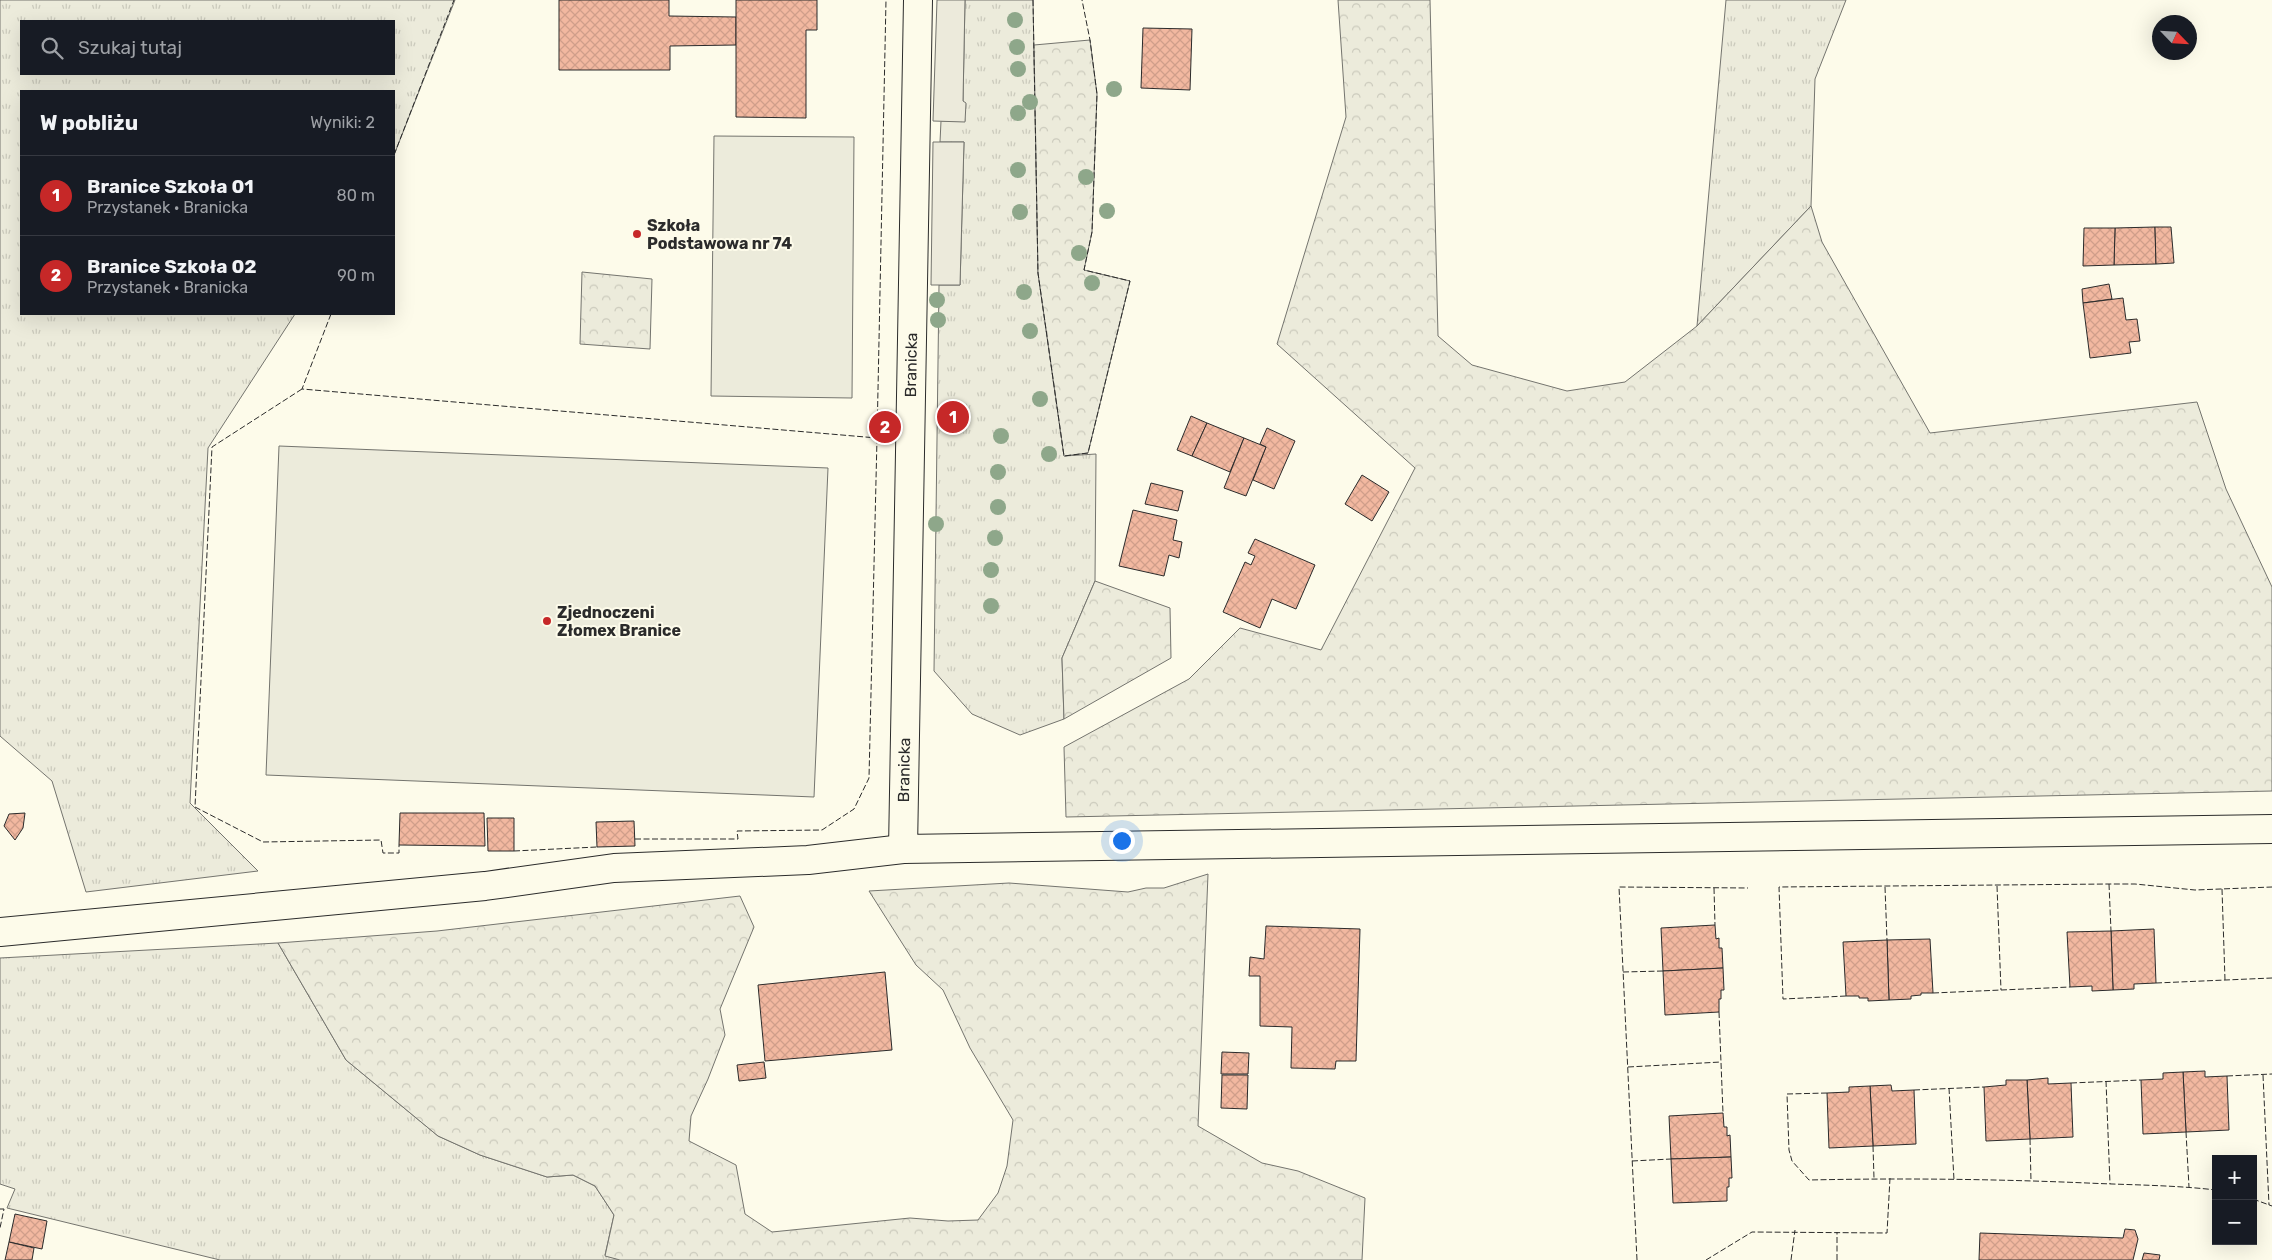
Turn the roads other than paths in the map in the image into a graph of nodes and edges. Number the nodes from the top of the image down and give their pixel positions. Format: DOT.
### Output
graph roads {
  1 [pos="918,0"];
  2 [pos="2272,829"];
  3 [pos="903,849"];
  4 [pos="0,932"];
  1 -- 3 [label="street, Branicka"];
  2 -- 3 [label="street"];
  3 -- 4 [label="street"];
}
